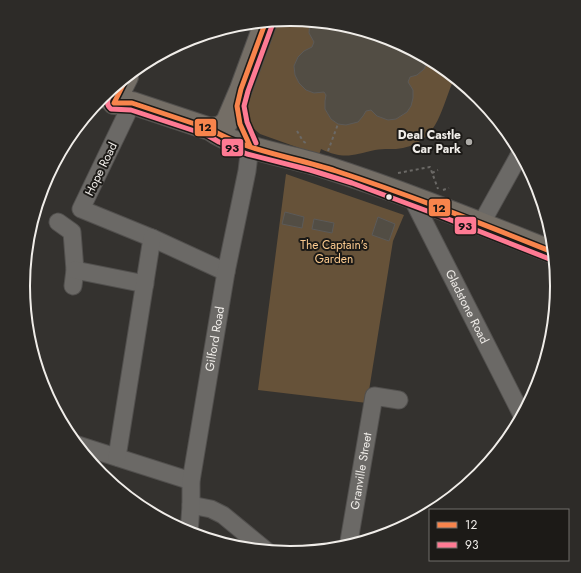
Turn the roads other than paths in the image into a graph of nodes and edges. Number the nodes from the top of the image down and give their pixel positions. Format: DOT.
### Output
graph roads {
  1 [pos="264,28"];
  2 [pos="122,89"];
  3 [pos="241,89"];
  4 [pos="116,102"];
  5 [pos="210,129"];
  6 [pos="240,143"];
  7 [pos="517,159"];
  8 [pos="411,196"];
  9 [pos="58,222"];
  10 [pos="481,224"];
  11 [pos="152,238"];
  12 [pos="549,251"];
  13 [pos="226,272"];
  14 [pos="145,284"];
  15 [pos="399,400"];
  16 [pos="520,410"];
  17 [pos="86,447"];
  18 [pos="117,457"];
  19 [pos="191,481"];
  20 [pos="191,505"];
  21 [pos="190,526"];
  22 [pos="349,540"];
  23 [pos="260,545"];
  1 -- 3 [label="main road"];
  2 -- 4 [label="main road"];
  3 -- 5 [label="main road"];
  3 -- 6 [label="main road"];
  4 -- 5 [label="main road"];
  4 -- 11 [label="street, Hope Road"];
  5 -- 6 [label="main road"];
  6 -- 8 [label="main road"];
  6 -- 13 [label="street, Gilford Road"];
  7 -- 10 [label="street"];
  8 -- 10 [label="main road"];
  8 -- 16 [label="street, Gladstone Road"];
  9 -- 14 [label="street"];
  10 -- 12 [label="main road"];
  11 -- 13 [label="street, Hope Road"];
  11 -- 14 [label="street"];
  13 -- 19 [label="street, Gilford Road"];
  14 -- 18 [label="street"];
  15 -- 22 [label="street, Granville Street"];
  17 -- 18 [label="street"];
  18 -- 19 [label="street"];
  19 -- 20 [label="street, Gilford Road"];
  20 -- 21 [label="street, Gilford Road"];
  20 -- 23 [label="street"];
}
